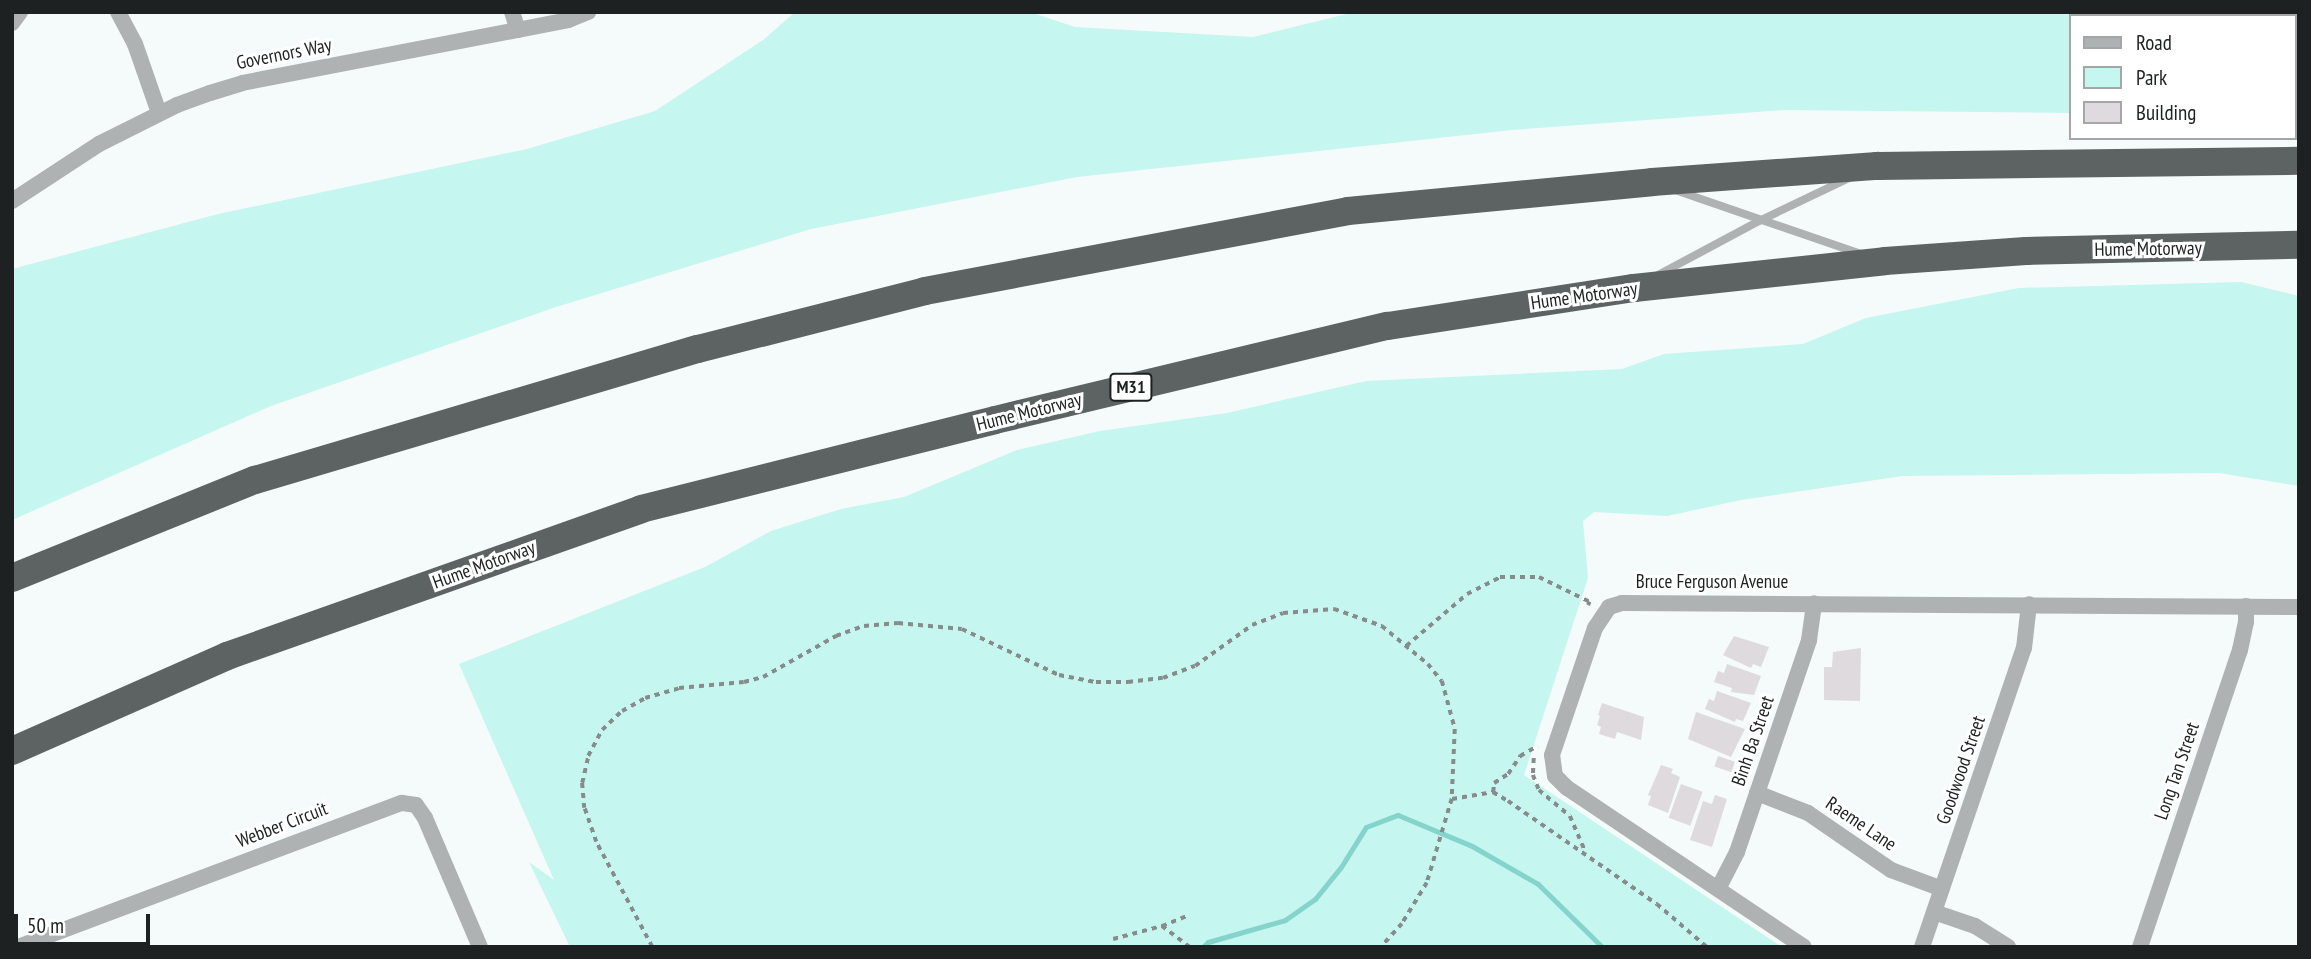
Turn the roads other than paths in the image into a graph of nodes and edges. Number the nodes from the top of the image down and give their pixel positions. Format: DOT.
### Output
graph roads {
  1 [pos="20,12"];
  2 [pos="118,12"];
  3 [pos="512,12"];
  4 [pos="588,12"];
  5 [pos="537,19"];
  6 [pos="12,23"];
  7 [pos="518,30"];
  8 [pos="159,113"];
  9 [pos="2299,161"];
  10 [pos="1877,166"];
  11 [pos="1653,182"];
  12 [pos="12,201"];
  13 [pos="1759,221"];
  14 [pos="2299,245"];
  15 [pos="1885,261"];
  16 [pos="1634,288"];
  17 [pos="12,578"];
  18 [pos="1814,603"];
  19 [pos="2029,604"];
  20 [pos="2246,606"];
  21 [pos="2299,607"];
  22 [pos="12,751"];
  23 [pos="1757,793"];
  24 [pos="1718,888"];
  25 [pos="1942,889"];
  26 [pos="1934,912"];
  27 [pos="18,947"];
  28 [pos="480,947"];
  29 [pos="1804,947"];
  30 [pos="1922,947"];
  31 [pos="2008,947"];
  32 [pos="2140,947"];
  1 -- 6 [label="street"];
  2 -- 8 [label="street"];
  3 -- 7 [label="street"];
  4 -- 5 [label="street, Governors Way"];
  5 -- 7 [label="street, Governors Way"];
  7 -- 8 [label="street, Governors Way"];
  8 -- 12 [label="street, Governors Way"];
  9 -- 10 [label="highway"];
  10 -- 11 [label="highway"];
  10 -- 13 [label="lane"];
  11 -- 13 [label="lane"];
  11 -- 17 [label="highway"];
  13 -- 15 [label="lane"];
  13 -- 16 [label="lane"];
  14 -- 15 [label="highway, Hume Motorway / M31"];
  15 -- 16 [label="highway, Hume Motorway / M31"];
  16 -- 22 [label="highway, Hume Motorway / M31"];
  18 -- 19 [label="street, Bruce Ferguson Avenue"];
  18 -- 23 [label="street, Binh Ba Street"];
  18 -- 24 [label="street, Bruce Ferguson Avenue"];
  19 -- 20 [label="street, Bruce Ferguson Avenue"];
  19 -- 25 [label="street, Goodwood Street"];
  20 -- 21 [label="street, Bruce Ferguson Avenue"];
  20 -- 32 [label="street, Long Tan Street"];
  23 -- 24 [label="street, Binh Ba Street"];
  23 -- 25 [label="street, Raeme Lane"];
  24 -- 29 [label="street, Bruce Ferguson Avenue"];
  25 -- 26 [label="street, Goodwood Street"];
  26 -- 30 [label="street, Goodwood Street"];
  26 -- 31 [label="street"];
  27 -- 28 [label="street, Webber Circuit"];
}
